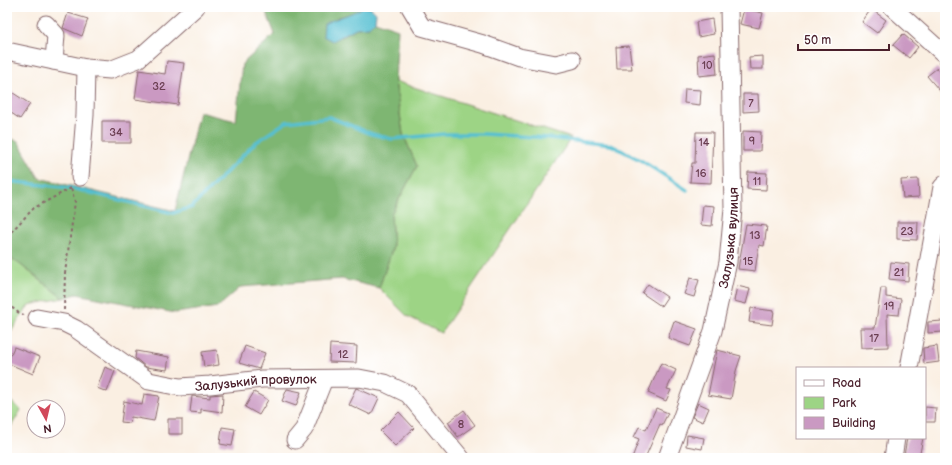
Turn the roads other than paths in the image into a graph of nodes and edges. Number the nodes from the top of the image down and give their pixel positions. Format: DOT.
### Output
graph roads {
  1 [pos="196,7"];
  2 [pos="410,7"];
  3 [pos="729,7"];
  4 [pos="892,7"];
  5 [pos="46,24"];
  6 [pos="7,51"];
  7 [pos="945,55"];
  8 [pos="572,60"];
  9 [pos="54,61"];
  10 [pos="86,68"];
  11 [pos="75,182"];
  12 [pos="945,184"];
  13 [pos="36,318"];
  14 [pos="909,367"];
  15 [pos="324,379"];
  16 [pos="896,439"];
  17 [pos="296,440"];
  18 [pos="461,458"];
  19 [pos="667,458"];
  20 [pos="893,458"];
  1 -- 10 [label="street"];
  2 -- 8 [label="street"];
  3 -- 19 [label="street, Залузька вулиця"];
  4 -- 7 [label="street"];
  5 -- 9 [label="street"];
  6 -- 9 [label="street"];
  9 -- 10 [label="street"];
  10 -- 11 [label="street"];
  12 -- 14 [label="street"];
  13 -- 15 [label="street, Залузький провулок"];
  15 -- 17 [label="street"];
  15 -- 18 [label="street, Залузький провулок"];
  16 -- 20 [label="street"];
}
